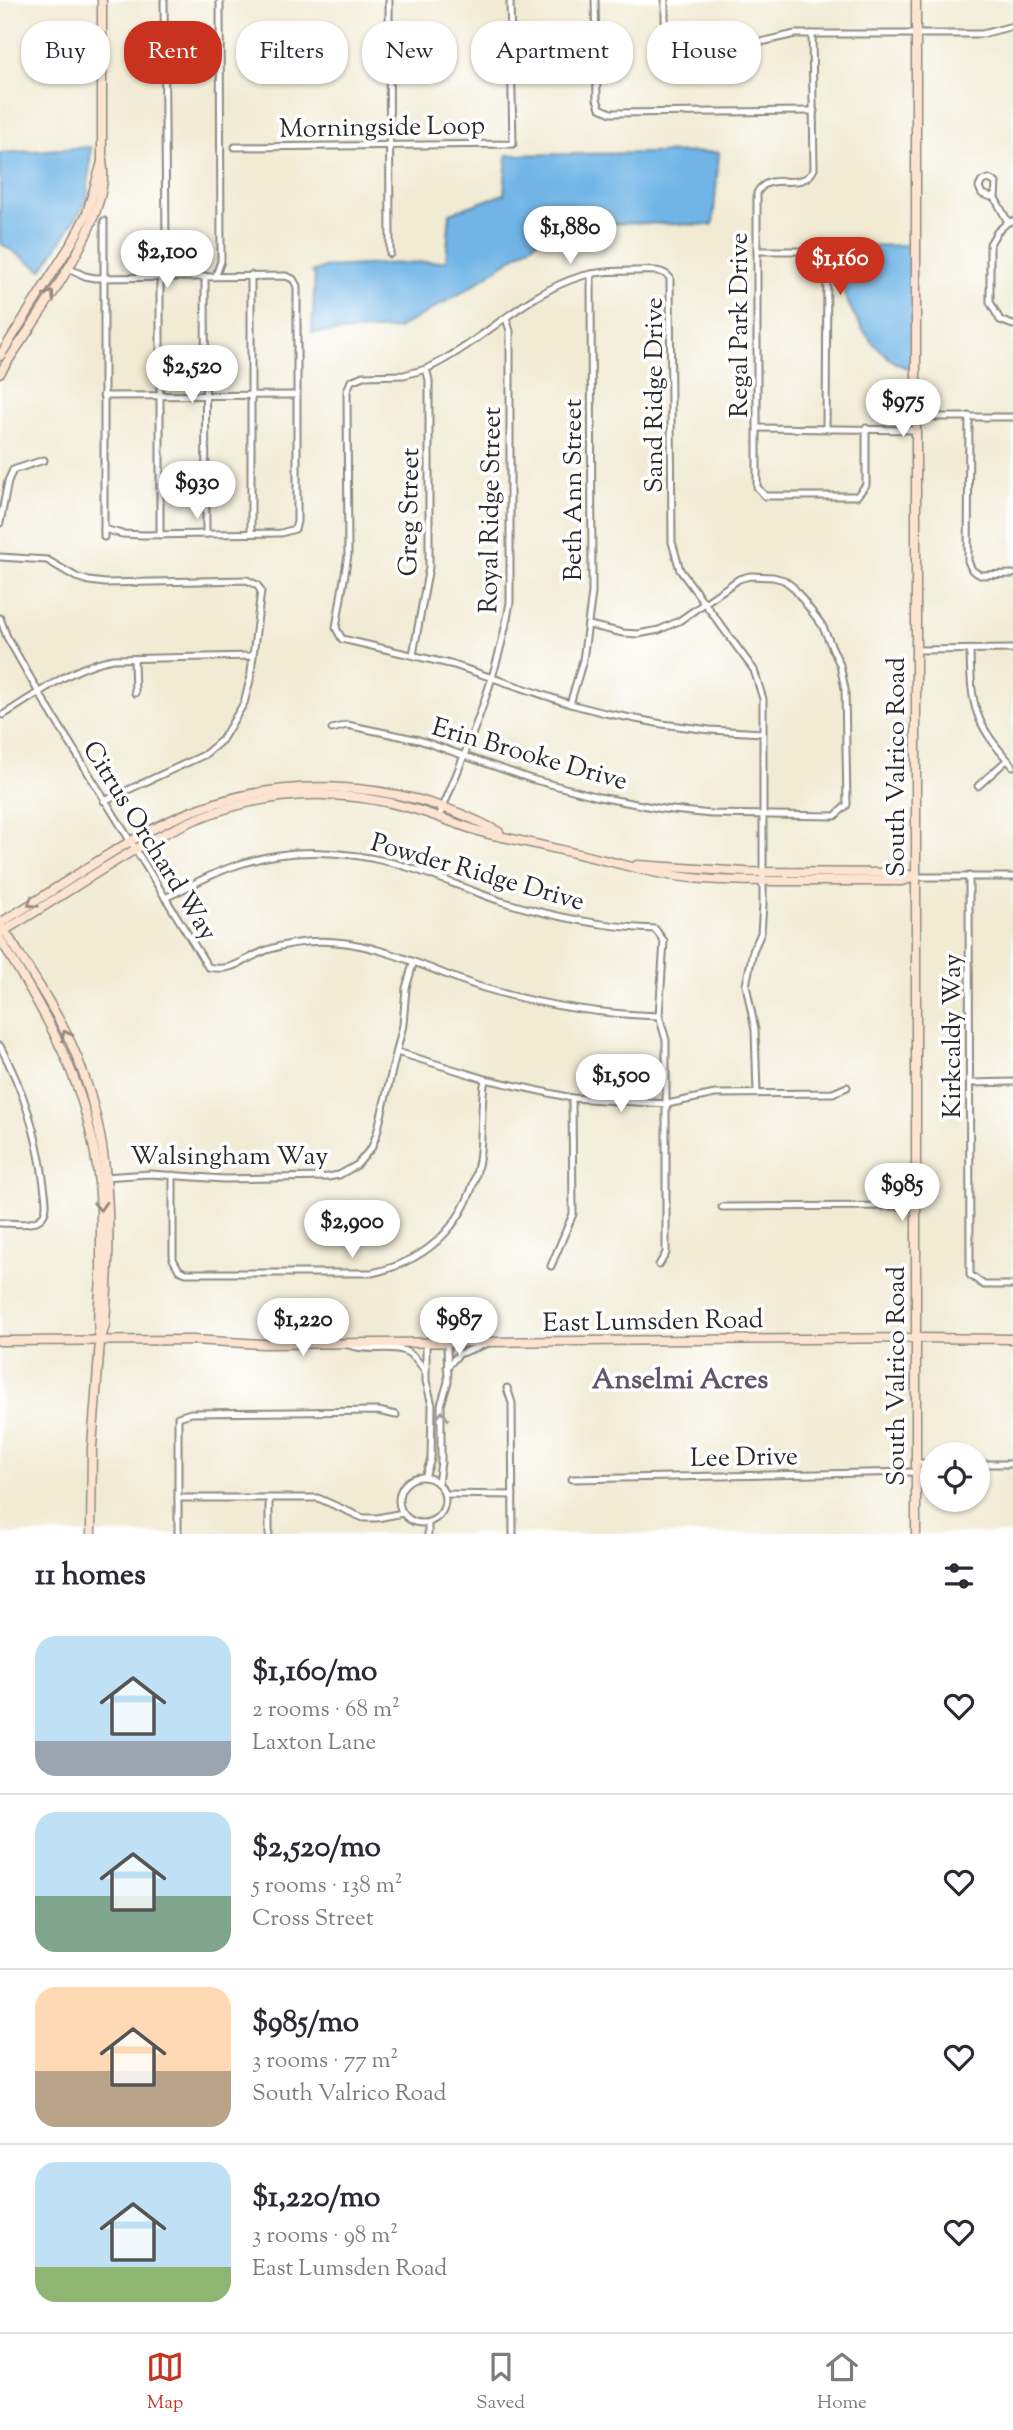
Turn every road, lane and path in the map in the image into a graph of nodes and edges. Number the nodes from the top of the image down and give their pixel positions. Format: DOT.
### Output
graph roads {
  1 [pos="102,0"];
  2 [pos="164,0"];
  3 [pos="220,0"];
  4 [pos="389,0"];
  5 [pos="510,0"];
  6 [pos="595,0"];
  7 [pos="665,0"];
  8 [pos="916,0"];
  9 [pos="1013,26"];
  10 [pos="811,34"];
  11 [pos="916,34"];
  12 [pos="814,111"];
  13 [pos="390,145"];
  14 [pos="235,147"];
  15 [pos="995,198"];
  16 [pos="104,221"];
  17 [pos="1010,222"];
  18 [pos="757,251"];
  19 [pos="390,254"];
  20 [pos="64,265"];
  21 [pos="591,274"];
  22 [pos="216,275"];
  23 [pos="251,275"];
  24 [pos="205,276"];
  25 [pos="162,277"];
  26 [pos="104,278"];
  27 [pos="506,318"];
  28 [pos="1013,325"];
  29 [pos="0,356"];
  30 [pos="426,369"];
  31 [pos="0,373"];
  32 [pos="296,395"];
  33 [pos="103,396"];
  34 [pos="160,396"];
  35 [pos="205,396"];
  36 [pos="251,396"];
  37 [pos="969,416"];
  38 [pos="917,417"];
  39 [pos="1013,417"];
  40 [pos="758,428"];
  41 [pos="826,428"];
  42 [pos="866,428"];
  43 [pos="917,430"];
  44 [pos="44,460"];
  45 [pos="0,523"];
  46 [pos="104,528"];
  47 [pos="251,533"];
  48 [pos="160,534"];
  49 [pos="206,534"];
  50 [pos="104,537"];
  51 [pos="0,557"];
  52 [pos="1013,574"];
  53 [pos="704,603"];
  54 [pos="0,618"];
  55 [pos="589,625"];
  56 [pos="1013,649"];
  57 [pos="916,650"];
  58 [pos="970,650"];
  59 [pos="413,655"];
  60 [pos="253,656"];
  61 [pos="134,659"];
  62 [pos="492,677"];
  63 [pos="39,693"];
  64 [pos="135,693"];
  65 [pos="570,704"];
  66 [pos="3,715"];
  67 [pos="332,729"];
  68 [pos="763,733"];
  69 [pos="464,754"];
  70 [pos="1007,760"];
  71 [pos="1013,766"];
  72 [pos="978,786"];
  73 [pos="104,801"];
  74 [pos="441,813"];
  75 [pos="764,815"];
  76 [pos="132,847"];
  77 [pos="763,877"];
  78 [pos="916,877"];
  79 [pos="969,877"];
  80 [pos="1013,877"];
  81 [pos="165,898"];
  82 [pos="1,926"];
  83 [pos="0,939"];
  84 [pos="414,964"];
  85 [pos="659,1016"];
  86 [pos="0,1046"];
  87 [pos="397,1052"];
  88 [pos="485,1079"];
  89 [pos="1013,1082"];
  90 [pos="971,1083"];
  91 [pos="847,1087"];
  92 [pos="757,1093"];
  93 [pos="572,1098"];
  94 [pos="667,1104"];
  95 [pos="173,1175"];
  96 [pos="103,1177"];
  97 [pos="916,1206"];
  98 [pos="722,1208"];
  99 [pos="0,1223"];
  100 [pos="659,1265"];
  101 [pos="551,1266"];
  102 [pos="1013,1285"];
  103 [pos="916,1338"];
  104 [pos="1013,1339"];
  105 [pos="0,1341"];
  106 [pos="100,1341"];
  107 [pos="491,1342"];
  108 [pos="342,1343"];
  109 [pos="426,1343"];
  110 [pos="447,1343"];
  111 [pos="447,1367"];
  112 [pos="426,1373"];
  113 [pos="507,1388"];
  114 [pos="396,1415"];
  115 [pos="990,1464"];
  116 [pos="1013,1464"];
  117 [pos="920,1466"];
  118 [pos="916,1467"];
  119 [pos="425,1477"];
  120 [pos="572,1479"];
  121 [pos="438,1483"];
  122 [pos="445,1494"];
  123 [pos="513,1495"];
  124 [pos="178,1498"];
  125 [pos="269,1499"];
  126 [pos="403,1513"];
  127 [pos="428,1523"];
  128 [pos="91,1534"];
  129 [pos="178,1534"];
  130 [pos="269,1534"];
  131 [pos="428,1534"];
  132 [pos="513,1534"];
  133 [pos="916,1534"];
  1 -- 20 [label="street"];
  2 -- 25 [label="street"];
  3 -- 22 [label="street"];
  4 -- 13 [label="street"];
  5 -- 13 [label="street, Morningside Loop"];
  6 -- 12 [label="street"];
  7 -- 10 [label="street"];
  8 -- 11 [label="street, South Valrico Road"];
  9 -- 11 [label="street"];
  10 -- 11 [label="street"];
  10 -- 12 [label="street, Regal Park Drive"];
  11 -- 38 [label="street, South Valrico Road"];
  12 -- 18 [label="street, Regal Park Drive"];
  13 -- 14 [label="street, Morningside Loop"];
  13 -- 19 [label="street"];
  15 -- 17 [label="street"];
  16 -- 26 [label="street"];
  17 -- 28 [label="street"];
  18 -- 40 [label="street, Regal Park Drive"];
  18 -- 41 [label="street"];
  20 -- 26 [label="street"];
  20 -- 29 [label="street"];
  31 -- 20 [label="street, one-way"];
  21 -- 27 [label="street, Sand Ridge Drive"];
  21 -- 53 [label="street, Sand Ridge Drive"];
  21 -- 55 [label="street, Beth Ann Street"];
  22 -- 23 [label="street"];
  22 -- 24 [label="street"];
  23 -- 32 [label="street"];
  23 -- 36 [label="street"];
  24 -- 25 [label="street"];
  24 -- 35 [label="street"];
  25 -- 26 [label="street"];
  25 -- 34 [label="street"];
  26 -- 33 [label="street"];
  27 -- 30 [label="street, Sand Ridge Drive"];
  27 -- 62 [label="street, Royal Ridge Street"];
  30 -- 59 [label="street, Greg Street"];
  30 -- 59 [label="street, Sand Ridge Drive"];
  32 -- 36 [label="street"];
  32 -- 47 [label="street"];
  33 -- 34 [label="street"];
  33 -- 46 [label="street"];
  34 -- 35 [label="street"];
  34 -- 48 [label="street"];
  35 -- 36 [label="street"];
  35 -- 49 [label="street"];
  36 -- 47 [label="street"];
  37 -- 38 [label="street"];
  37 -- 39 [label="street"];
  37 -- 52 [label="street"];
  38 -- 43 [label="street, South Valrico Road"];
  40 -- 41 [label="street"];
  40 -- 42 [label="street, Regal Park Drive"];
  41 -- 42 [label="street"];
  42 -- 43 [label="street"];
  43 -- 57 [label="street, South Valrico Road"];
  44 -- 45 [label="street"];
  46 -- 48 [label="street"];
  46 -- 50 [label="street"];
  47 -- 49 [label="street"];
  48 -- 49 [label="street"];
  51 -- 60 [label="street"];
  53 -- 55 [label="street, Erin Brooke Drive"];
  53 -- 68 [label="street, Sand Ridge Drive"];
  53 -- 75 [label="street, Erin Brooke Drive"];
  54 -- 63 [label="street, Citrus Orchard Way"];
  55 -- 65 [label="street, Beth Ann Street"];
  56 -- 58 [label="street"];
  57 -- 58 [label="street"];
  57 -- 78 [label="street, South Valrico Road"];
  58 -- 70 [label="street"];
  59 -- 62 [label="street, Sand Ridge Drive"];
  60 -- 61 [label="street"];
  60 -- 73 [label="street"];
  61 -- 63 [label="street"];
  61 -- 64 [label="street"];
  62 -- 65 [label="street, Sand Ridge Drive"];
  62 -- 69 [label="street, Royal Ridge Street"];
  63 -- 66 [label="street"];
  63 -- 73 [label="street, Citrus Orchard Way"];
  65 -- 68 [label="street, Sand Ridge Drive"];
  67 -- 69 [label="street, Erin Brooke Drive"];
  68 -- 75 [label="street, Sand Ridge Drive"];
  69 -- 74 [label="street, Royal Ridge Street"];
  69 -- 75 [label="street, Erin Brooke Drive"];
  70 -- 71 [label="street"];
  70 -- 72 [label="street"];
  73 -- 76 [label="street, Citrus Orchard Way"];
  74 -- 76 [label="street"];
  74 -- 77 [label="street"];
  75 -- 77 [label="street, Sand Ridge Drive"];
  76 -- 81 [label="street, Citrus Orchard Way"];
  76 -- 82 [label="street"];
  77 -- 78 [label="street"];
  77 -- 92 [label="street, Sand Ridge Drive"];
  78 -- 79 [label="street"];
  78 -- 97 [label="street, South Valrico Road"];
  79 -- 80 [label="street"];
  79 -- 90 [label="street, Kirkcaldy Way"];
  81 -- 84 [label="street, Citrus Orchard Way"];
  81 -- 85 [label="street, Powder Ridge Drive"];
  96 -- 82 [label="street, one-way"];
  83 -- 96 [label="street"];
  84 -- 85 [label="street, Citrus Orchard Way"];
  84 -- 87 [label="street, Walsingham Way"];
  85 -- 94 [label="street, Powder Ridge Drive"];
  86 -- 99 [label="street"];
  87 -- 88 [label="street"];
  87 -- 95 [label="street, Walsingham Way"];
  88 -- 93 [label="street"];
  88 -- 95 [label="street"];
  89 -- 90 [label="street"];
  90 -- 102 [label="street, Kirkcaldy Way"];
  91 -- 92 [label="street"];
  92 -- 94 [label="street"];
  93 -- 94 [label="street"];
  93 -- 101 [label="street"];
  94 -- 100 [label="street, Powder Ridge Drive"];
  95 -- 96 [label="street, Walsingham Way"];
  96 -- 106 [label="street"];
  97 -- 98 [label="street"];
  97 -- 103 [label="street, South Valrico Road"];
  103 -- 104 [label="street, East Lumsden Road"];
  103 -- 107 [label="street, East Lumsden Road"];
  103 -- 118 [label="street, South Valrico Road"];
  105 -- 106 [label="street, East Lumsden Road"];
  106 -- 108 [label="street, East Lumsden Road"];
  106 -- 128 [label="street"];
  107 -- 110 [label="street, East Lumsden Road"];
  107 -- 111 [label="street"];
  108 -- 109 [label="street, East Lumsden Road"];
  108 -- 112 [label="street"];
  109 -- 110 [label="street, East Lumsden Road"];
  109 -- 112 [label="street"];
  110 -- 111 [label="street"];
  121 -- 111 [label="street, one-way"];
  112 -- 119 [label="street"];
  113 -- 123 [label="street"];
  114 -- 124 [label="street"];
  115 -- 116 [label="street"];
  117 -- 118 [label="street, Lee Drive"];
  118 -- 120 [label="street, Lee Drive"];
  118 -- 133 [label="street, South Valrico Road"];
  119 -- 121 [label="street"];
  119 -- 126 [label="street"];
  121 -- 122 [label="street"];
  122 -- 123 [label="street"];
  122 -- 127 [label="street"];
  123 -- 132 [label="street"];
  124 -- 125 [label="street"];
  124 -- 129 [label="street"];
  125 -- 126 [label="street"];
  125 -- 130 [label="street"];
  126 -- 127 [label="street"];
  127 -- 131 [label="street"];
}
